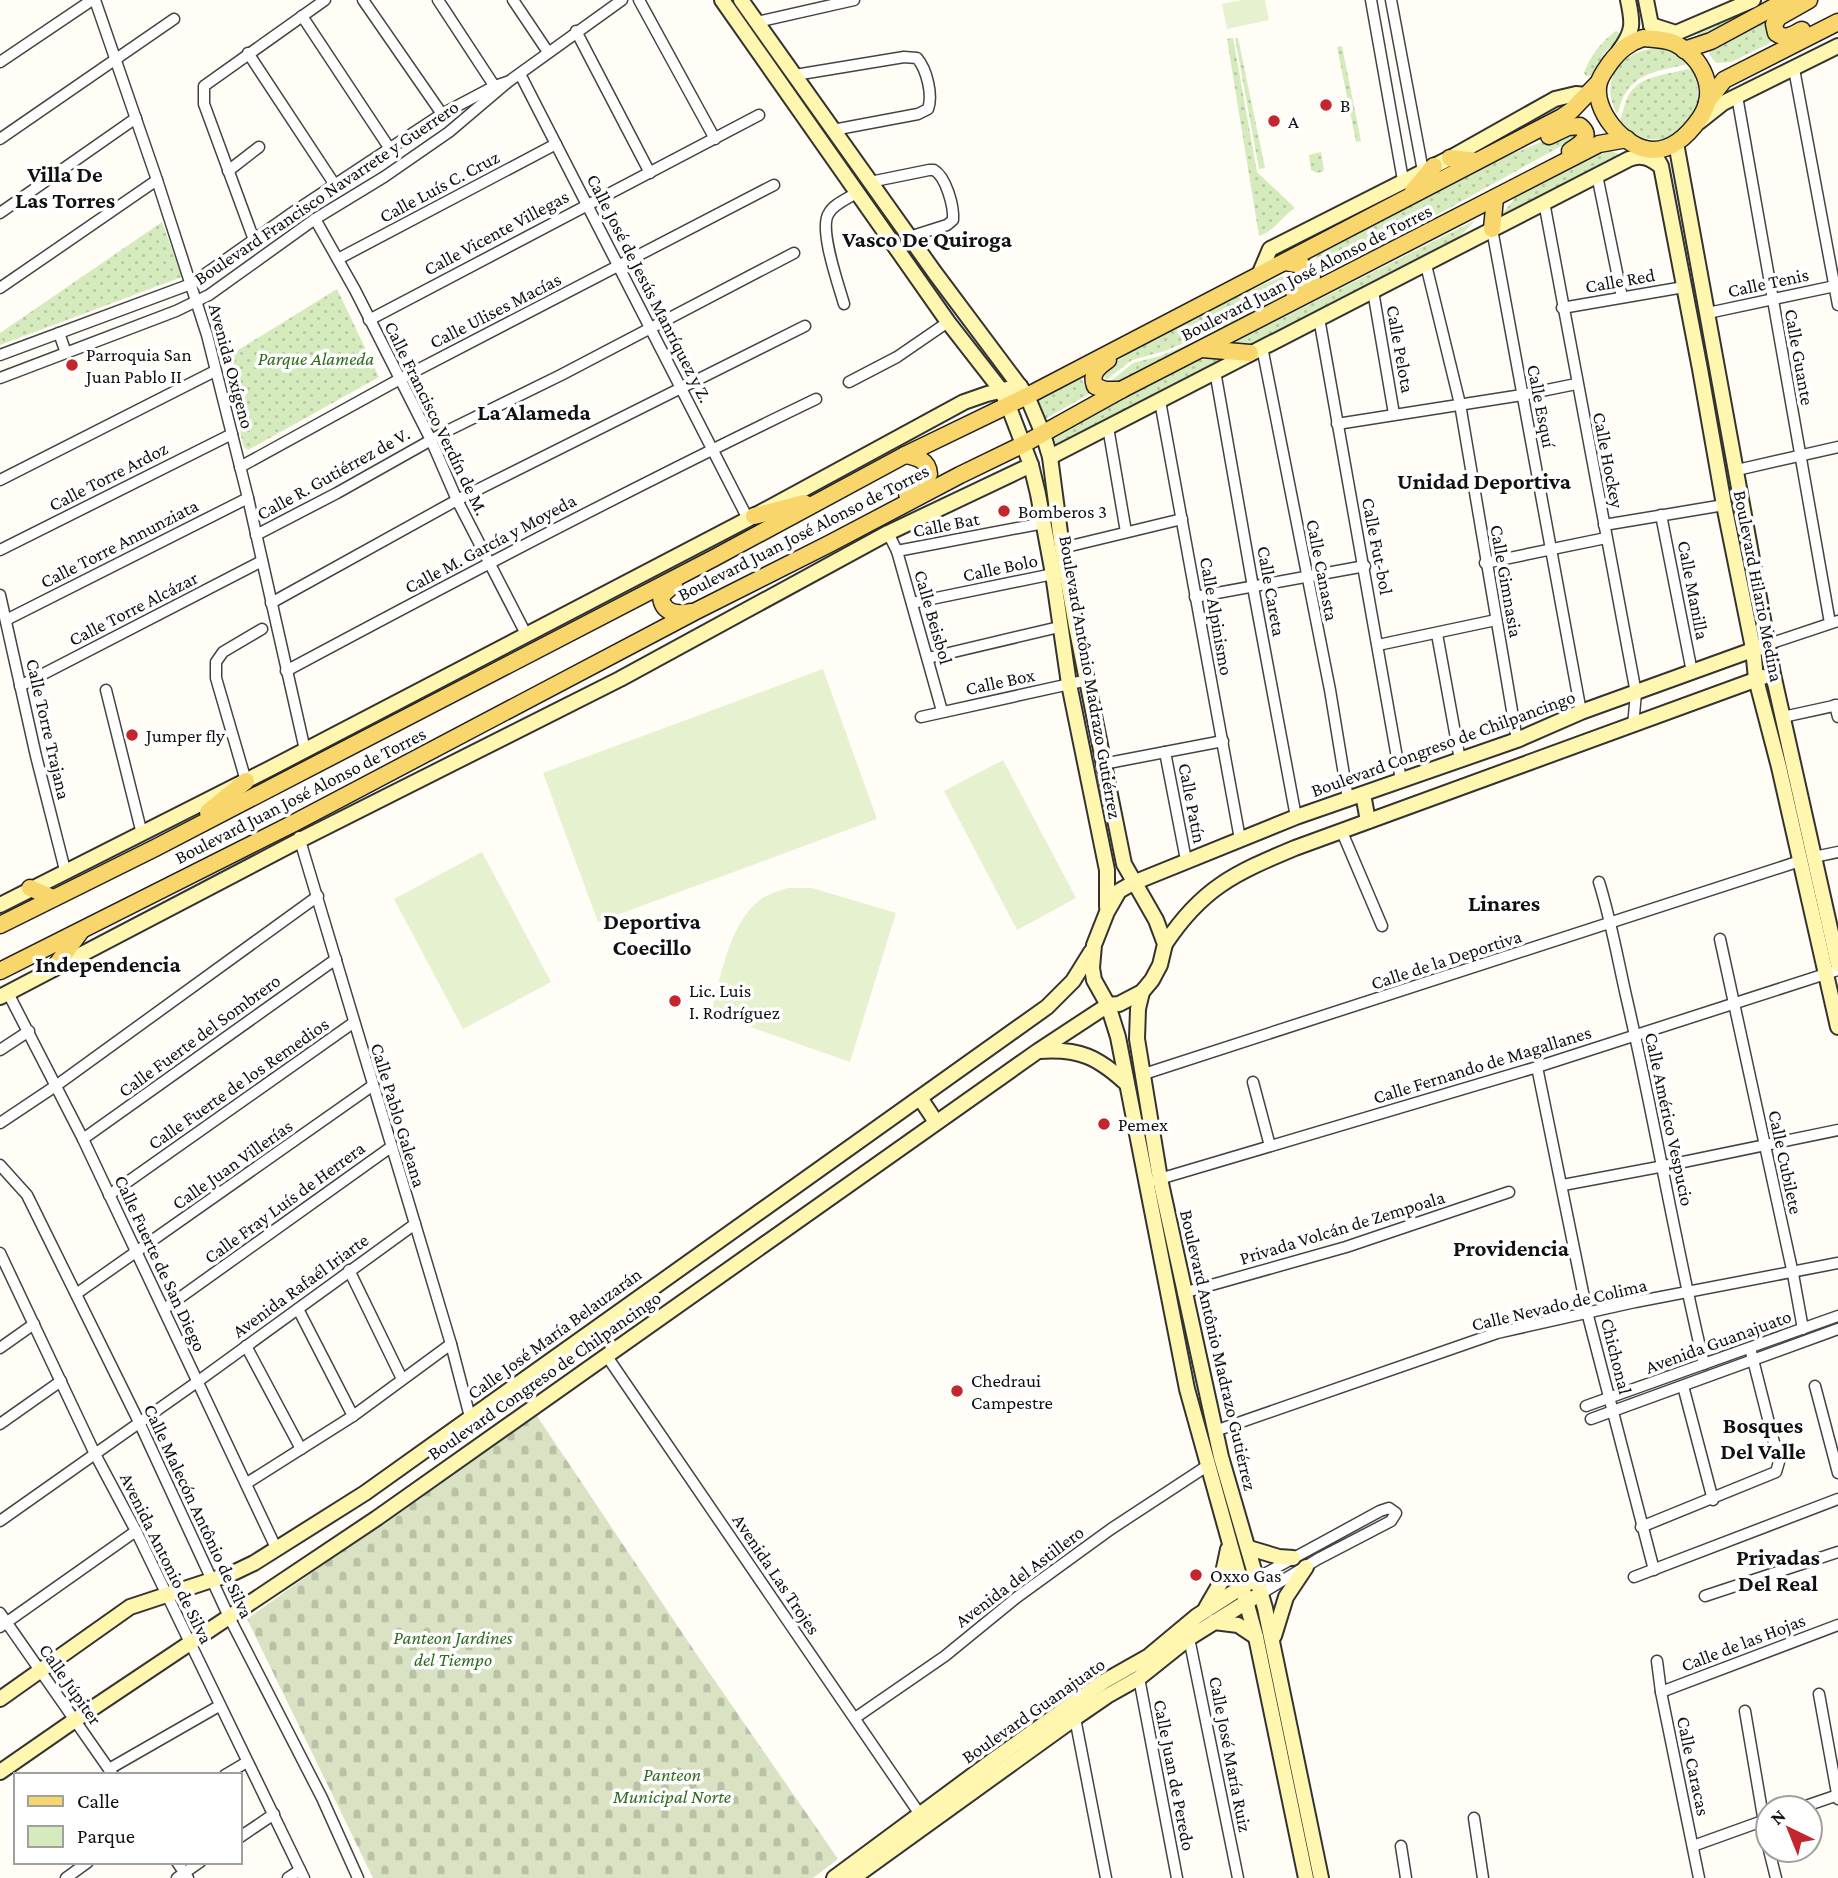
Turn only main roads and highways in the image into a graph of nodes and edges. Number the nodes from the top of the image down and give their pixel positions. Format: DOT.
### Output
graph roads {
  1 [pos="1787,0"];
  2 [pos="1809,0"];
  3 [pos="1838,13"];
  4 [pos="1838,22"];
  5 [pos="1684,50"];
  6 [pos="1598,83"];
  7 [pos="1706,104"];
  8 [pos="1627,139"];
  9 [pos="1450,158"];
  10 [pos="1474,162"];
  11 [pos="1428,168"];
  12 [pos="1409,196"];
  13 [pos="1499,196"];
  14 [pos="1492,229"];
  15 [pos="1285,262"];
  16 [pos="1169,320"];
  17 [pos="1221,338"];
  18 [pos="1202,349"];
  19 [pos="1256,350"];
  20 [pos="1121,390"];
  21 [pos="905,455"];
  22 [pos="830,496"];
  23 [pos="751,518"];
  24 [pos="829,544"];
  25 [pos="715,558"];
  26 [pos="696,611"];
  27 [pos="246,781"];
  28 [pos="155,848"];
  29 [pos="30,888"];
  30 [pos="53,898"];
  31 [pos="24,913"];
  32 [pos="0,925"];
  33 [pos="83,929"];
  34 [pos="0,933"];
  35 [pos="0,954"];
  36 [pos="28,956"];
  37 [pos="54,968"];
  38 [pos="0,971"];
  1 -- 5 [label="main road"];
  2 -- 3 [label="main road"];
  4 -- 7 [label="main road"];
  5 -- 6 [label="main road"];
  5 -- 7 [label="main road"];
  6 -- 8 [label="main road"];
  6 -- 10 [label="main road, Boulevard Juan José Alonso de Torres"];
  7 -- 8 [label="main road"];
  8 -- 13 [label="main road, Boulevard Juan José Alonso de Torres"];
  9 -- 10 [label="main road"];
  10 -- 12 [label="main road, Boulevard Juan José Alonso de Torres"];
  10 -- 13 [label="main road"];
  11 -- 12 [label="main road"];
  12 -- 15 [label="main road, Boulevard Juan José Alonso de Torres"];
  13 -- 14 [label="main road"];
  13 -- 17 [label="main road, Boulevard Juan José Alonso de Torres"];
  15 -- 16 [label="main road, Boulevard Juan José Alonso de Torres"];
  15 -- 17 [label="main road"];
  16 -- 20 [label="main road"];
  16 -- 21 [label="main road, Boulevard Juan José Alonso de Torres"];
  17 -- 18 [label="main road, Boulevard Juan José Alonso de Torres"];
  18 -- 19 [label="main road"];
  18 -- 20 [label="main road, Boulevard Juan José Alonso de Torres"];
  20 -- 24 [label="main road, Boulevard Juan José Alonso de Torres"];
  21 -- 22 [label="main road, Boulevard Juan José Alonso de Torres"];
  21 -- 24 [label="main road"];
  22 -- 23 [label="main road"];
  22 -- 25 [label="main road, Boulevard Juan José Alonso de Torres"];
  24 -- 26 [label="main road, Boulevard Juan José Alonso de Torres"];
  25 -- 26 [label="main road"];
  25 -- 28 [label="main road, Boulevard Juan José Alonso de Torres"];
  26 -- 33 [label="main road, Boulevard Juan José Alonso de Torres"];
  27 -- 28 [label="main road"];
  28 -- 30 [label="main road, Boulevard Juan José Alonso de Torres"];
  29 -- 30 [label="main road"];
  30 -- 31 [label="main road, Boulevard Juan José Alonso de Torres"];
  31 -- 32 [label="main road, Boulevard Juan José Alonso de Torres"];
  31 -- 34 [label="main road"];
  33 -- 36 [label="main road, Boulevard Juan José Alonso de Torres"];
  33 -- 37 [label="main road"];
  35 -- 36 [label="main road"];
  36 -- 38 [label="main road, Boulevard Juan José Alonso de Torres"];
}
